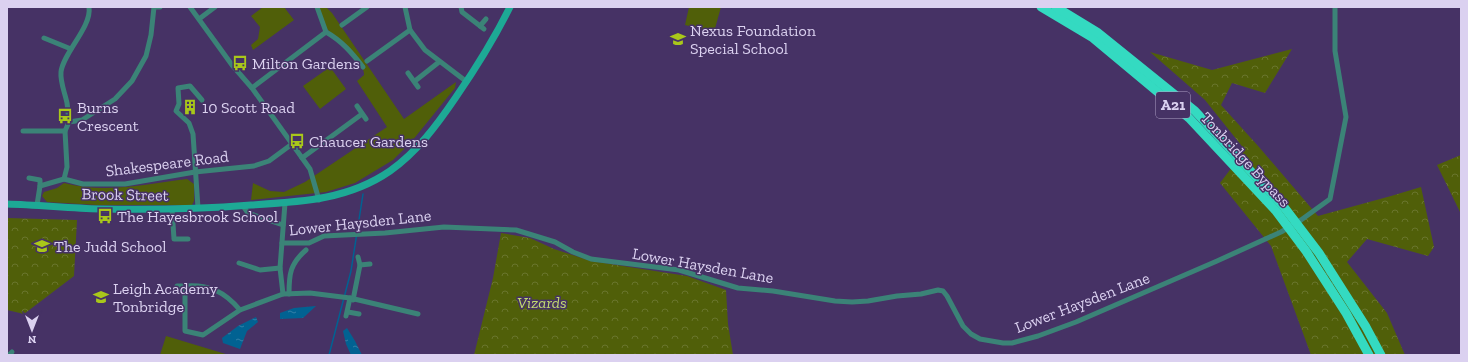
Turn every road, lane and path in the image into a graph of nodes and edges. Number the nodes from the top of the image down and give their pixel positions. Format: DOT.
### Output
graph roads {
  1 [pos="89,7"];
  2 [pos="154,7"];
  3 [pos="160,7"];
  4 [pos="190,7"];
  5 [pos="215,7"];
  6 [pos="317,7"];
  7 [pos="367,7"];
  8 [pos="405,7"];
  9 [pos="461,7"];
  10 [pos="510,7"];
  11 [pos="1041,7"];
  12 [pos="1056,7"];
  13 [pos="1334,7"];
  14 [pos="199,19"];
  15 [pos="486,19"];
  16 [pos="342,24"];
  17 [pos="410,30"];
  18 [pos="326,32"];
  19 [pos="44,38"];
  20 [pos="71,49"];
  21 [pos="367,61"];
  22 [pos="440,62"];
  23 [pos="362,67"];
  24 [pos="408,73"];
  25 [pos="415,81"];
  26 [pos="467,82"];
  27 [pos="418,87"];
  28 [pos="252,88"];
  29 [pos="202,100"];
  30 [pos="357,106"];
  31 [pos="362,114"];
  32 [pos="366,119"];
  33 [pos="69,122"];
  34 [pos="23,131"];
  35 [pos="65,131"];
  36 [pos="292,144"];
  37 [pos="302,158"];
  38 [pos="195,172"];
  39 [pos="28,178"];
  40 [pos="64,179"];
  41 [pos="40,186"];
  42 [pos="319,200"];
  43 [pos="285,203"];
  44 [pos="7,204"];
  45 [pos="37,205"];
  46 [pos="243,206"];
  47 [pos="198,208"];
  48 [pos="172,209"];
  49 [pos="284,225"];
  50 [pos="1292,225"];
  51 [pos="188,239"];
  52 [pos="282,243"];
  53 [pos="306,250"];
  54 [pos="358,257"];
  55 [pos="239,263"];
  56 [pos="370,264"];
  57 [pos="360,265"];
  58 [pos="280,268"];
  59 [pos="177,286"];
  60 [pos="185,286"];
  61 [pos="283,294"];
  62 [pos="289,294"];
  63 [pos="352,299"];
  64 [pos="240,310"];
  65 [pos="359,314"];
  66 [pos="418,314"];
  67 [pos="1369,355"];
  68 [pos="1381,355"];
  1 -- 20 [label="street"];
  2 -- 3 [label="street"];
  2 -- 33 [label="street"];
  4 -- 14 [label="street"];
  5 -- 14 [label="street"];
  6 -- 18 [label="street"];
  7 -- 16 [label="street"];
  8 -- 17 [label="street"];
  9 -- 15 [label="street"];
  10 -- 26 [label="street, Brook Street"];
  11 -- 50 [label="highway, Tonbridge Bypass / A21"];
  12 -- 50 [label="highway, Tonbridge Bypass / A21"];
  13 -- 52 [label="street, Lower Haysden Lane"];
  14 -- 28 [label="street"];
  17 -- 21 [label="street"];
  17 -- 22 [label="street"];
  18 -- 23 [label="street"];
  18 -- 28 [label="street"];
  19 -- 20 [label="street"];
  20 -- 33 [label="street"];
  22 -- 25 [label="street"];
  22 -- 26 [label="street"];
  24 -- 25 [label="street"];
  25 -- 27 [label="street"];
  26 -- 42 [label="street, Brook Street"];
  28 -- 36 [label="street"];
  29 -- 38 [label="street"];
  30 -- 31 [label="street"];
  31 -- 32 [label="street"];
  31 -- 37 [label="street"];
  33 -- 35 [label="street"];
  34 -- 35 [label="street"];
  35 -- 40 [label="street"];
  36 -- 37 [label="street"];
  36 -- 38 [label="street, Shakespeare Road"];
  37 -- 42 [label="street"];
  38 -- 40 [label="street, Shakespeare Road"];
  38 -- 47 [label="street"];
  39 -- 41 [label="street"];
  40 -- 41 [label="street"];
  41 -- 45 [label="street"];
  42 -- 43 [label="street, Brook Street"];
  43 -- 46 [label="street, Brook Street"];
  43 -- 49 [label="street"];
  44 -- 45 [label="street, Brook Street"];
  45 -- 48 [label="street, Brook Street"];
  46 -- 47 [label="street, Brook Street"];
  46 -- 49 [label="street, Lower Haysden Lane"];
  47 -- 48 [label="street, Brook Street"];
  48 -- 51 [label="street"];
  49 -- 52 [label="street"];
  50 -- 67 [label="highway, Tonbridge Bypass / A21"];
  50 -- 68 [label="highway, Tonbridge Bypass / A21"];
  52 -- 58 [label="street"];
  53 -- 62 [label="street"];
  54 -- 57 [label="street"];
  55 -- 58 [label="street"];
  56 -- 57 [label="street"];
  57 -- 63 [label="street"];
  58 -- 61 [label="street"];
  59 -- 60 [label="street"];
  60 -- 64 [label="street"];
  60 -- 64 [label="street"];
  61 -- 62 [label="street"];
  61 -- 64 [label="street"];
  62 -- 63 [label="street"];
  63 -- 65 [label="street"];
  63 -- 66 [label="street"];
}
